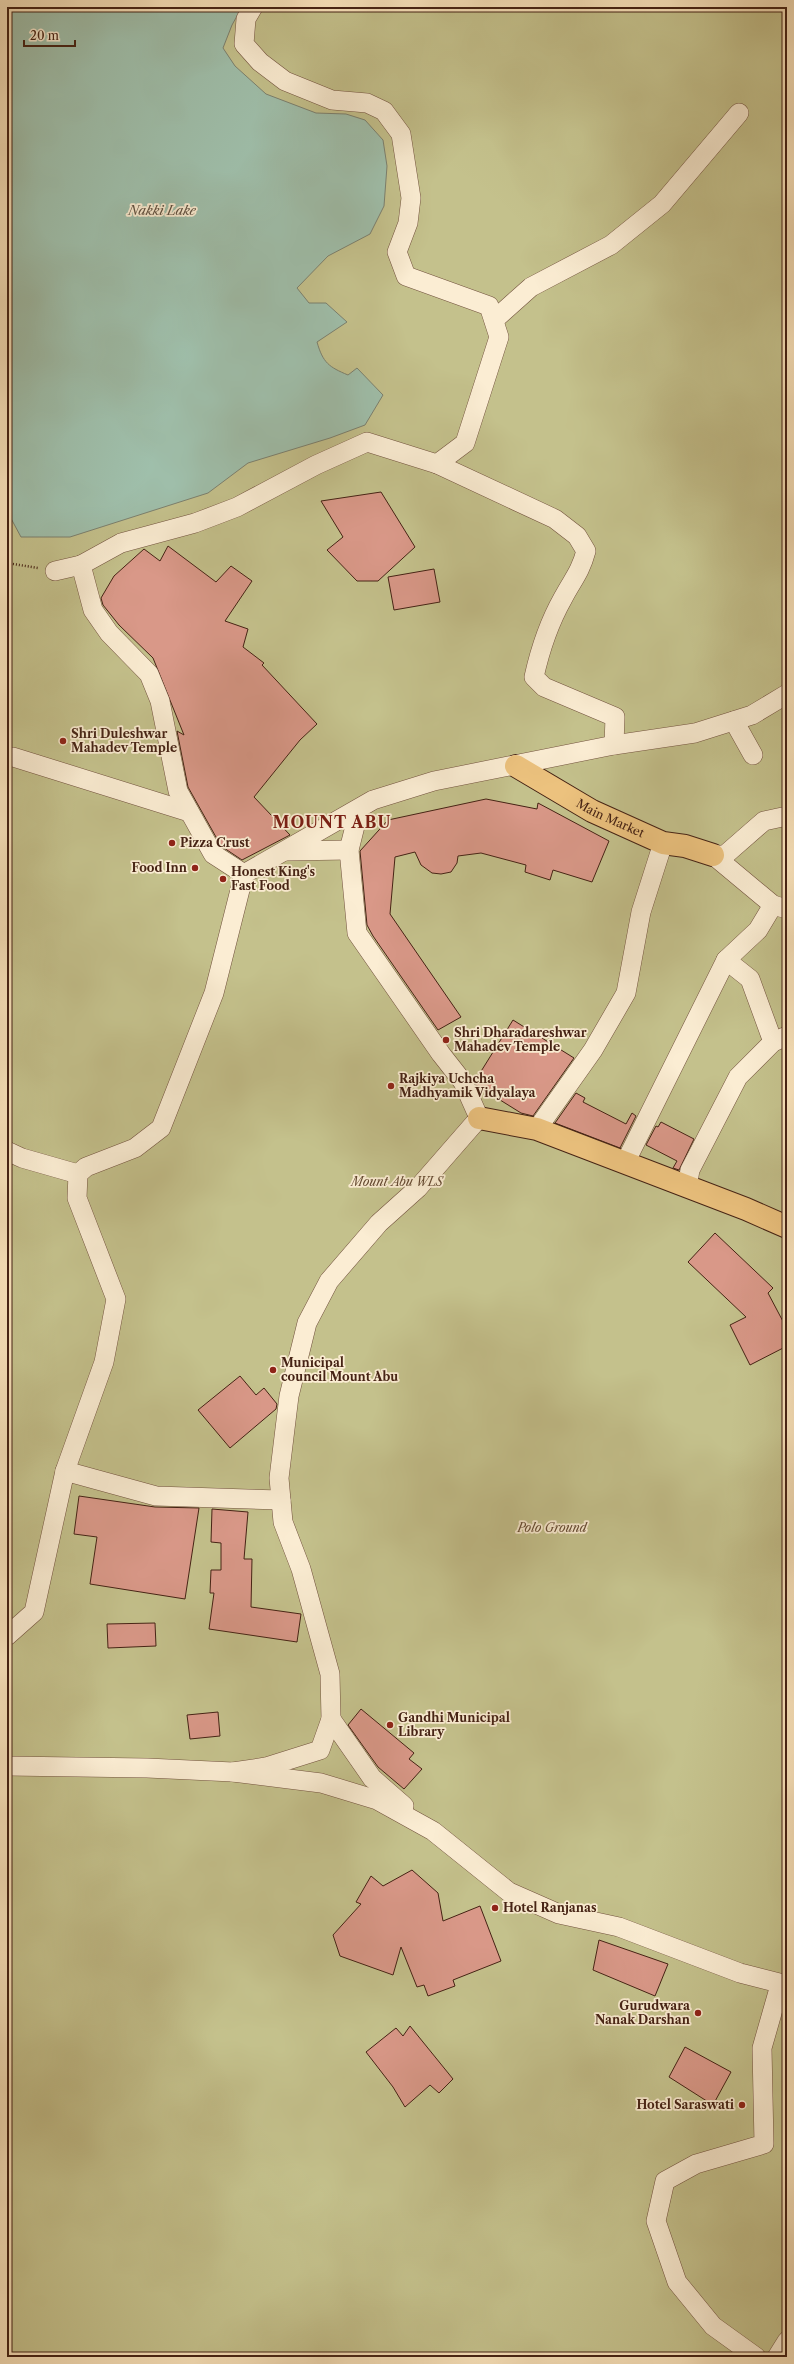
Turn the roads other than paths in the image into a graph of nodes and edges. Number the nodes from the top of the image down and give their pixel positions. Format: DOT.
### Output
graph roads {
  1 [pos="253,7"];
  2 [pos="739,113"];
  3 [pos="494,320"];
  4 [pos="437,464"];
  5 [pos="81,565"];
  6 [pos="55,571"];
  7 [pos="787,694"];
  8 [pos="734,721"];
  9 [pos="614,745"];
  10 [pos="753,756"];
  11 [pos="13,757"];
  12 [pos="516,766"];
  13 [pos="359,810"];
  14 [pos="189,812"];
  15 [pos="787,816"];
  16 [pos="663,843"];
  17 [pos="349,850"];
  18 [pos="284,851"];
  19 [pos="713,854"];
  20 [pos="244,874"];
  21 [pos="780,907"];
  22 [pos="726,960"];
  23 [pos="780,1039"];
  24 [pos="479,1118"];
  25 [pos="537,1129"];
  26 [pos="7,1151"];
  27 [pos="625,1163"];
  28 [pos="78,1174"];
  29 [pos="687,1187"];
  30 [pos="783,1221"];
  31 [pos="66,1471"];
  32 [pos="281,1500"];
  33 [pos="7,1636"];
  34 [pos="331,1719"];
  35 [pos="7,1766"];
  36 [pos="233,1772"];
  37 [pos="437,1834"];
  38 [pos="784,1985"];
  39 [pos="787,2341"];
  40 [pos="756,2357"];
  41 [pos="778,2357"];
  1 -- 3 [label="street"];
  2 -- 3 [label="street"];
  3 -- 4 [label="street"];
  4 -- 5 [label="street"];
  4 -- 9 [label="street"];
  5 -- 6 [label="street"];
  5 -- 14 [label="street"];
  7 -- 8 [label="street"];
  8 -- 9 [label="street"];
  8 -- 10 [label="street"];
  9 -- 12 [label="street"];
  11 -- 14 [label="street"];
  12 -- 13 [label="street"];
  12 -- 16 [label="main road, Main Market"];
  13 -- 17 [label="street"];
  13 -- 18 [label="street"];
  14 -- 20 [label="street"];
  15 -- 19 [label="street"];
  16 -- 19 [label="main road, Main Market"];
  16 -- 25 [label="street"];
  17 -- 18 [label="street"];
  17 -- 24 [label="street"];
  18 -- 20 [label="street"];
  19 -- 21 [label="street"];
  20 -- 28 [label="street"];
  21 -- 22 [label="street"];
  22 -- 23 [label="street"];
  22 -- 27 [label="street"];
  23 -- 29 [label="street"];
  24 -- 25 [label="main road"];
  24 -- 32 [label="street"];
  25 -- 27 [label="main road"];
  26 -- 28 [label="street"];
  27 -- 29 [label="main road"];
  28 -- 31 [label="street"];
  29 -- 30 [label="main road"];
  31 -- 32 [label="street"];
  31 -- 33 [label="street"];
  32 -- 34 [label="street"];
  34 -- 36 [label="street"];
  34 -- 37 [label="street"];
  35 -- 36 [label="street"];
  36 -- 37 [label="street"];
  37 -- 38 [label="street"];
  38 -- 40 [label="street"];
  39 -- 41 [label="street"];
}
